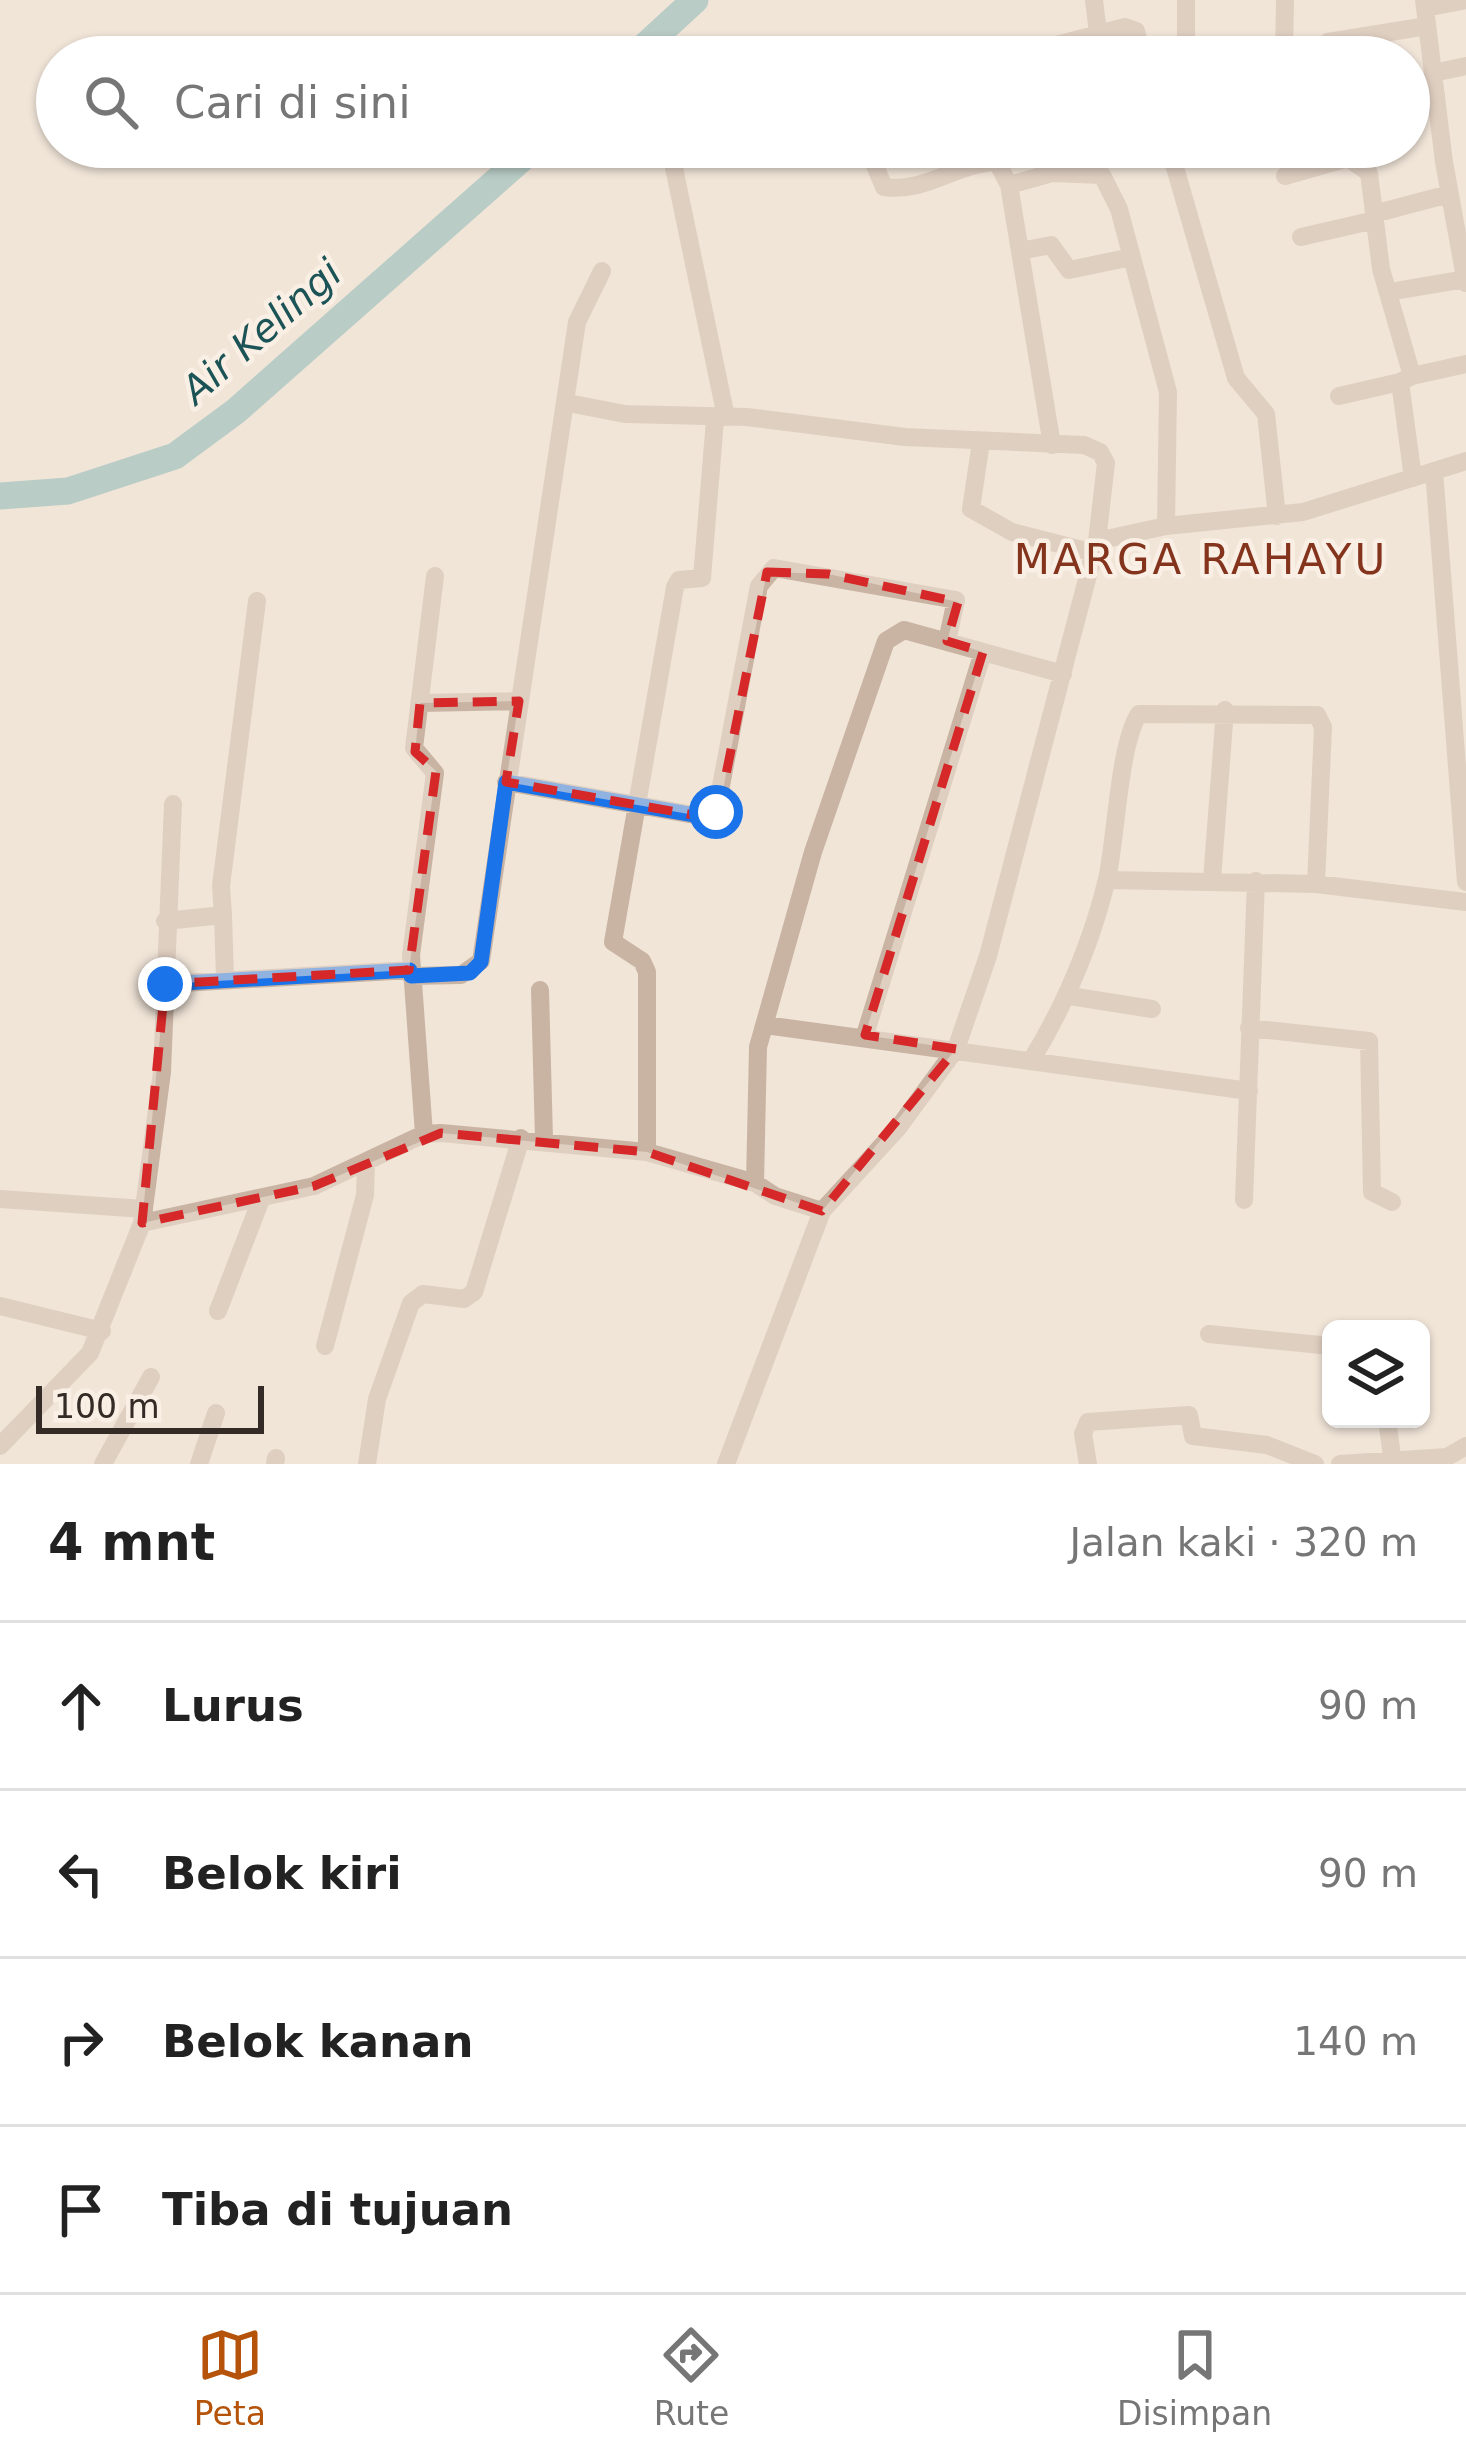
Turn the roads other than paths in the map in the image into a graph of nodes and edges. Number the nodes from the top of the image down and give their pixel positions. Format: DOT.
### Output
graph roads {
  1 [pos="1094,0"];
  2 [pos="1186,0"];
  3 [pos="1286,0"];
  4 [pos="1466,0"];
  5 [pos="1425,11"];
  6 [pos="1098,33"];
  7 [pos="1087,36"];
  8 [pos="1136,36"];
  9 [pos="1186,36"];
  10 [pos="1285,36"];
  11 [pos="1347,36"];
  12 [pos="1430,55"];
  13 [pos="1466,66"];
  14 [pos="1432,73"];
  15 [pos="1436,95"];
  16 [pos="1430,96"];
  17 [pos="1466,155"];
  18 [pos="1444,162"];
  19 [pos="674,168"];
  20 [pos="876,168"];
  21 [pos="964,168"];
  22 [pos="1000,168"];
  23 [pos="1175,168"];
  24 [pos="1320,168"];
  25 [pos="1364,168"];
  26 [pos="1285,176"];
  27 [pos="1010,185"];
  28 [pos="1449,194"];
  29 [pos="1380,216"];
  30 [pos="1301,237"];
  31 [pos="1020,250"];
  32 [pos="1132,257"];
  33 [pos="602,271"];
  34 [pos="1465,281"];
  35 [pos="1389,292"];
  36 [pos="1466,364"];
  37 [pos="1406,379"];
  38 [pos="1339,396"];
  39 [pos="568,403"];
  40 [pos="721,418"];
  41 [pos="981,442"];
  42 [pos="1052,445"];
  43 [pos="1466,461"];
  44 [pos="1434,470"];
  45 [pos="1413,478"];
  46 [pos="1277,516"];
  47 [pos="1166,526"];
  48 [pos="1095,548"];
  49 [pos="435,576"];
  50 [pos="257,601"];
  51 [pos="947,640"];
  52 [pos="983,652"];
  53 [pos="1063,674"];
  54 [pos="519,700"];
  55 [pos="420,703"];
  56 [pos="1226,710"];
  57 [pos="506,782"];
  58 [pos="173,804"];
  59 [pos="634,806"];
  60 [pos="1107,880"];
  61 [pos="1212,880"];
  62 [pos="1256,881"];
  63 [pos="1466,882"];
  64 [pos="1316,884"];
  65 [pos="1466,902"];
  66 [pos="224,915"];
  67 [pos="165,922"];
  68 [pos="411,973"];
  69 [pos="226,977"];
  70 [pos="165,984"];
  71 [pos="540,990"];
  72 [pos="1070,996"];
  73 [pos="1152,1009"];
  74 [pos="765,1025"];
  75 [pos="1250,1028"];
  76 [pos="866,1036"];
  77 [pos="956,1049"];
  78 [pos="1031,1061"];
  79 [pos="1249,1091"];
  80 [pos="424,1133"];
  81 [pos="521,1138"];
  82 [pos="544,1139"];
  83 [pos="647,1152"];
  84 [pos="366,1164"];
  85 [pos="755,1183"];
  86 [pos="0,1199"];
  87 [pos="1244,1200"];
  88 [pos="260,1202"];
  89 [pos="1392,1202"];
  90 [pos="822,1211"];
  91 [pos="143,1216"];
  92 [pos="0,1306"];
  93 [pos="218,1311"];
  94 [pos="102,1331"];
  95 [pos="1209,1334"];
  96 [pos="1322,1345"];
  97 [pos="325,1346"];
  98 [pos="151,1376"];
  99 [pos="216,1413"];
  100 [pos="1388,1428"];
  101 [pos="1239,1442"];
  102 [pos="1466,1446"];
  103 [pos="0,1447"];
  104 [pos="734,1462"];
  105 [pos="1393,1463"];
  106 [pos="104,1464"];
  107 [pos="199,1464"];
  108 [pos="367,1464"];
  109 [pos="1088,1464"];
  110 [pos="1238,1464"];
  111 [pos="1315,1464"];
  112 [pos="1340,1464"];
  1 -- 6 [label="street"];
  2 -- 9 [label="street"];
  3 -- 10 [label="street"];
  4 -- 5 [label="street"];
  5 -- 11 [label="street"];
  6 -- 7 [label="street"];
  6 -- 8 [label="street"];
  12 -- 14 [label="street"];
  13 -- 14 [label="street"];
  14 -- 15 [label="street"];
  15 -- 16 [label="street"];
  15 -- 18 [label="street"];
  17 -- 18 [label="street"];
  18 -- 28 [label="street"];
  19 -- 40 [label="street"];
  20 -- 21 [label="street"];
  22 -- 27 [label="street"];
  23 -- 46 [label="street"];
  24 -- 26 [label="street"];
  25 -- 29 [label="street"];
  27 -- 31 [label="street"];
  27 -- 32 [label="street"];
  28 -- 29 [label="street"];
  28 -- 34 [label="street"];
  29 -- 30 [label="street"];
  29 -- 35 [label="street"];
  31 -- 32 [label="street"];
  31 -- 42 [label="street"];
  32 -- 47 [label="street"];
  33 -- 39 [label="street"];
  34 -- 35 [label="street"];
  35 -- 37 [label="street"];
  36 -- 37 [label="street"];
  37 -- 38 [label="street"];
  37 -- 45 [label="street"];
  39 -- 40 [label="street"];
  39 -- 54 [label="street"];
  40 -- 41 [label="street"];
  40 -- 59 [label="street"];
  41 -- 42 [label="street"];
  41 -- 48 [label="street"];
  42 -- 48 [label="street"];
  43 -- 44 [label="street"];
  44 -- 45 [label="street"];
  44 -- 63 [label="street"];
  45 -- 46 [label="street"];
  46 -- 47 [label="street"];
  47 -- 48 [label="street"];
  48 -- 53 [label="street"];
  49 -- 55 [label="street"];
  50 -- 66 [label="street"];
  51 -- 52 [label="street"];
  51 -- 59 [label="street"];
  51 -- 74 [label="street"];
  52 -- 53 [label="street"];
  52 -- 76 [label="street"];
  53 -- 77 [label="street"];
  54 -- 55 [label="street"];
  54 -- 57 [label="street"];
  55 -- 68 [label="street"];
  56 -- 60 [label="street"];
  56 -- 61 [label="street"];
  56 -- 64 [label="street"];
  57 -- 59 [label="street"];
  57 -- 68 [label="street"];
  58 -- 67 [label="street"];
  59 -- 83 [label="street"];
  60 -- 61 [label="street"];
  60 -- 72 [label="street"];
  61 -- 62 [label="street"];
  62 -- 64 [label="street"];
  62 -- 75 [label="street"];
  64 -- 65 [label="street"];
  66 -- 67 [label="street"];
  66 -- 69 [label="street"];
  67 -- 70 [label="street"];
  68 -- 69 [label="street"];
  68 -- 80 [label="street"];
  69 -- 70 [label="street"];
  70 -- 91 [label="street"];
  71 -- 82 [label="street"];
  72 -- 73 [label="street"];
  72 -- 78 [label="street"];
  74 -- 76 [label="street"];
  74 -- 85 [label="street"];
  75 -- 79 [label="street"];
  75 -- 89 [label="street"];
  76 -- 77 [label="street"];
  77 -- 78 [label="street"];
  77 -- 90 [label="street"];
  78 -- 79 [label="street"];
  79 -- 87 [label="street"];
  80 -- 81 [label="street"];
  80 -- 84 [label="street"];
  81 -- 82 [label="street"];
  81 -- 108 [label="street"];
  82 -- 83 [label="street"];
  83 -- 85 [label="street"];
  84 -- 88 [label="street"];
  84 -- 97 [label="street"];
  85 -- 90 [label="street"];
  86 -- 91 [label="street"];
  88 -- 91 [label="street"];
  88 -- 93 [label="street"];
  90 -- 104 [label="street"];
  91 -- 94 [label="street"];
  92 -- 94 [label="street"];
  94 -- 103 [label="street"];
  95 -- 96 [label="street"];
  98 -- 106 [label="street"];
  99 -- 107 [label="street"];
  100 -- 105 [label="street"];
  101 -- 109 [label="street"];
  101 -- 110 [label="street"];
  101 -- 111 [label="street"];
  102 -- 105 [label="street"];
  105 -- 112 [label="street"];
}
